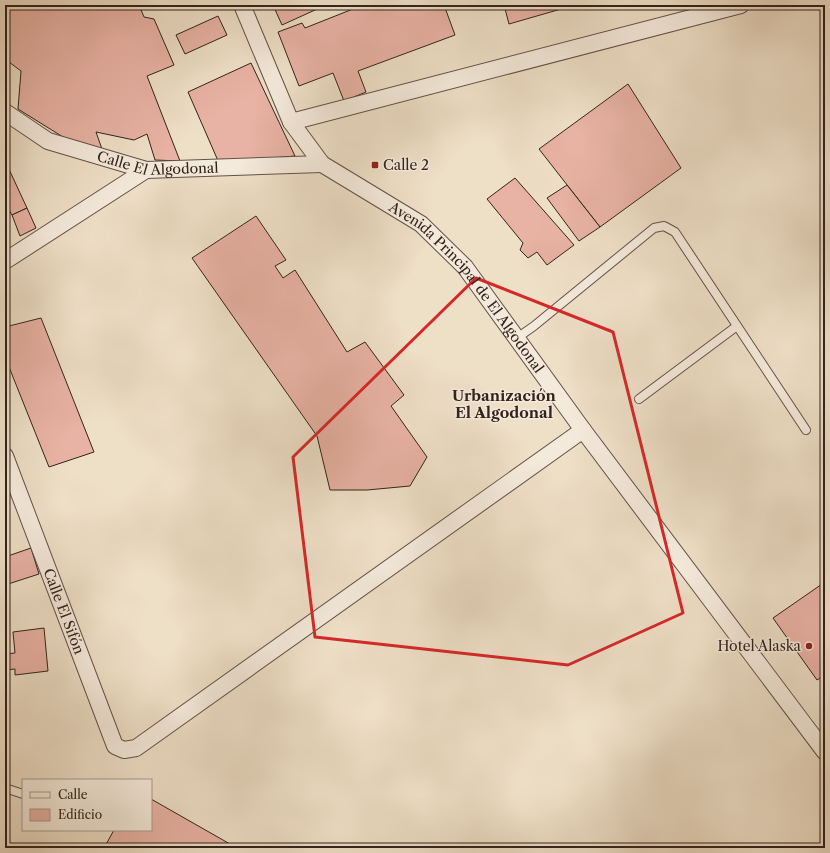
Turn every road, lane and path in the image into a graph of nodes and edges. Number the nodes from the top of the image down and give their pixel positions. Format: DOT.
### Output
graph roads {
  1 [pos="242,5"];
  2 [pos="741,5"];
  3 [pos="5,112"];
  4 [pos="291,122"];
  5 [pos="322,164"];
  6 [pos="146,170"];
  7 [pos="5,261"];
  8 [pos="737,326"];
  9 [pos="517,338"];
  10 [pos="639,399"];
  11 [pos="583,430"];
  12 [pos="806,430"];
  13 [pos="5,456"];
  14 [pos="825,752"];
  15 [pos="5,788"];
  16 [pos="22,794"];
  1 -- 4 [label="street, Avenida Principal de El Algodonal"];
  2 -- 4 [label="street"];
  3 -- 6 [label="street, Calle El Algodonal"];
  4 -- 5 [label="street, Avenida Principal de El Algodonal"];
  5 -- 6 [label="street, Calle El Algodonal"];
  5 -- 9 [label="street, Avenida Principal de El Algodonal"];
  6 -- 7 [label="street"];
  8 -- 9 [label="lane"];
  8 -- 10 [label="lane"];
  8 -- 12 [label="lane"];
  9 -- 11 [label="street, Avenida Principal de El Algodonal"];
  11 -- 13 [label="street, Calle El Sifón"];
  11 -- 14 [label="street, Avenida Principal de El Algodonal"];
  15 -- 16 [label="lane"];
}
